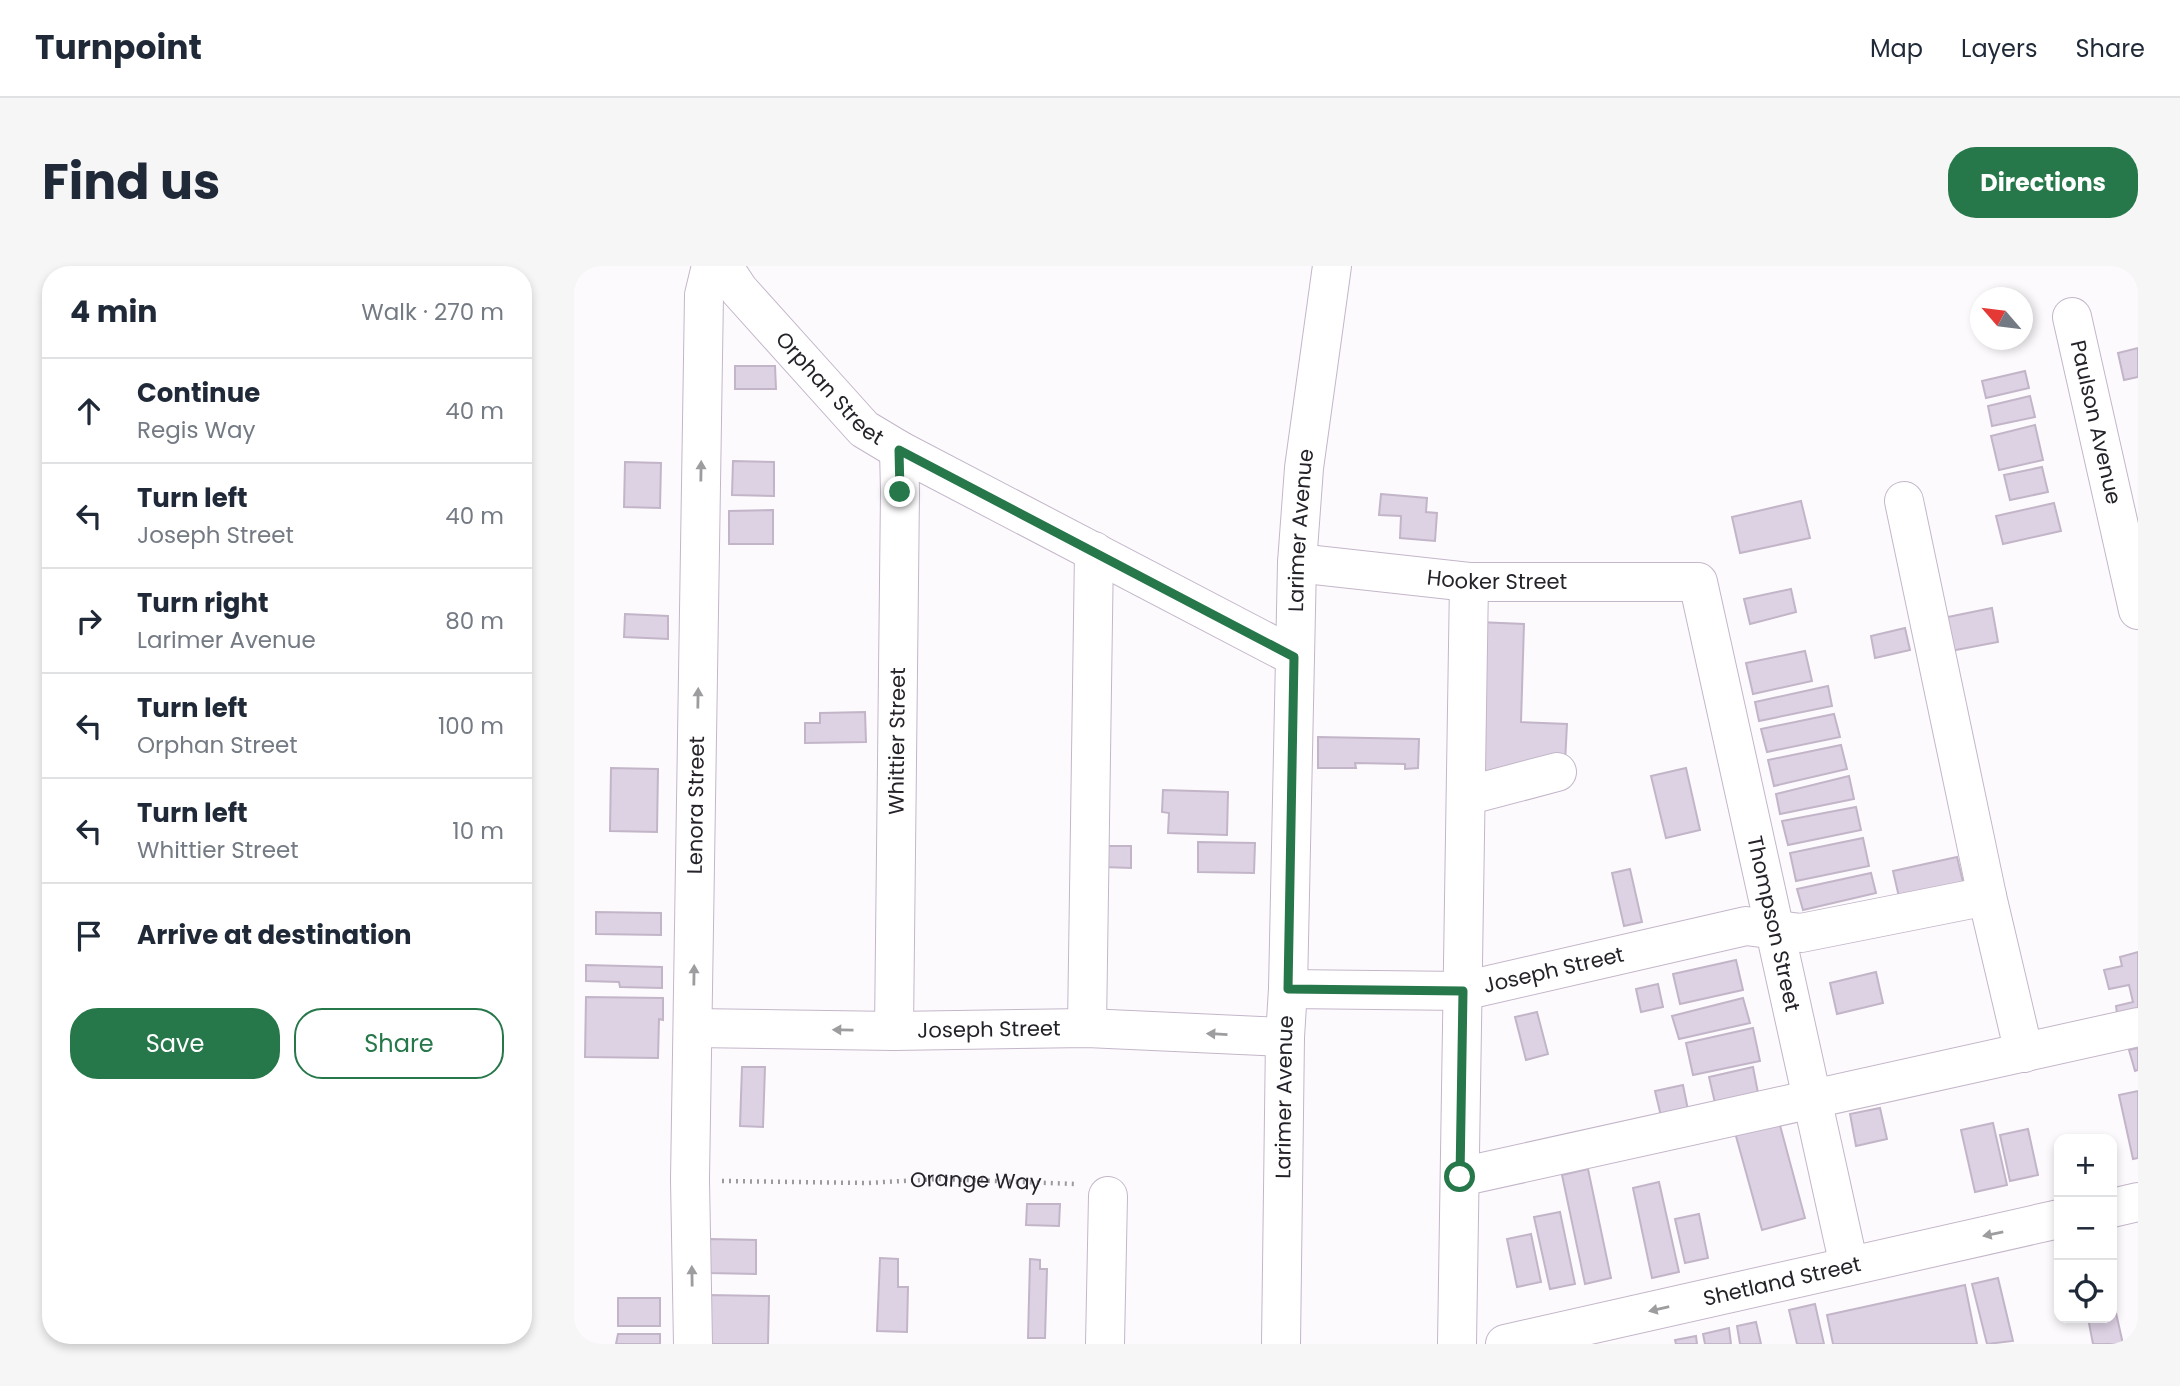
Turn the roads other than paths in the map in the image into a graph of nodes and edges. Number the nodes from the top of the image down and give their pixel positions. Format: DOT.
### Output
graph roads {
  1 [pos="711,266"];
  2 [pos="723,266"];
  3 [pos="1332,266"];
  4 [pos="2073,317"];
  5 [pos="899,450"];
  6 [pos="1904,501"];
  7 [pos="1094,551"];
  8 [pos="1297,563"];
  9 [pos="1469,582"];
  10 [pos="1698,582"];
  11 [pos="2138,610"];
  12 [pos="1294,657"];
  13 [pos="1557,772"];
  14 [pos="1466,796"];
  15 [pos="1987,897"];
  16 [pos="1775,929"];
  17 [pos="1288,989"];
  18 [pos="1463,991"];
  19 [pos="2138,1027"];
  20 [pos="694,1028"];
  21 [pos="1087,1028"];
  22 [pos="894,1031"];
  23 [pos="1285,1037"];
  24 [pos="2024,1053"];
  25 [pos="1812,1098"];
  26 [pos="1460,1177"];
  27 [pos="1108,1196"];
  28 [pos="2138,1202"];
  29 [pos="2117,1207"];
  30 [pos="2054,1220"];
  31 [pos="1849,1266"];
  32 [pos="693,1344"];
  33 [pos="1105,1344"];
  34 [pos="1281,1344"];
  35 [pos="1457,1344"];
  36 [pos="1505,1344"];
  20 -- 1 [label="street, Lenora Street, one-way"];
  2 -- 5 [label="street, Orphan Street"];
  3 -- 8 [label="street, Larimer Avenue"];
  4 -- 11 [label="street, Paulson Avenue"];
  5 -- 7 [label="street, Orphan Street"];
  5 -- 22 [label="street, Whittier Street"];
  6 -- 15 [label="street"];
  7 -- 12 [label="street, Orphan Street"];
  7 -- 21 [label="street"];
  8 -- 9 [label="street, Hooker Street"];
  8 -- 12 [label="street, Larimer Avenue"];
  9 -- 10 [label="street, Hooker Street"];
  9 -- 14 [label="street"];
  10 -- 16 [label="street, Thompson Street"];
  12 -- 17 [label="street, Larimer Avenue"];
  13 -- 14 [label="street"];
  14 -- 18 [label="street"];
  15 -- 16 [label="street, Joseph Street"];
  15 -- 24 [label="street"];
  16 -- 18 [label="street, Joseph Street"];
  16 -- 25 [label="street, Thompson Street"];
  17 -- 18 [label="street, Joseph Street"];
  17 -- 23 [label="street, Larimer Avenue"];
  18 -- 26 [label="street"];
  19 -- 24 [label="street"];
  22 -- 20 [label="street, Joseph Street, one-way"];
  32 -- 20 [label="street, Lenora Street, one-way"];
  21 -- 22 [label="street, Joseph Street"];
  23 -- 21 [label="street, Joseph Street, one-way"];
  23 -- 34 [label="street, Larimer Avenue"];
  24 -- 25 [label="street"];
  25 -- 26 [label="street"];
  25 -- 31 [label="street, Thompson Street"];
  26 -- 35 [label="street"];
  27 -- 33 [label="street"];
  28 -- 29 [label="street"];
  30 -- 31 [label="street, Shetland Street, one-way"];
  31 -- 36 [label="street, Shetland Street, one-way"];
}
